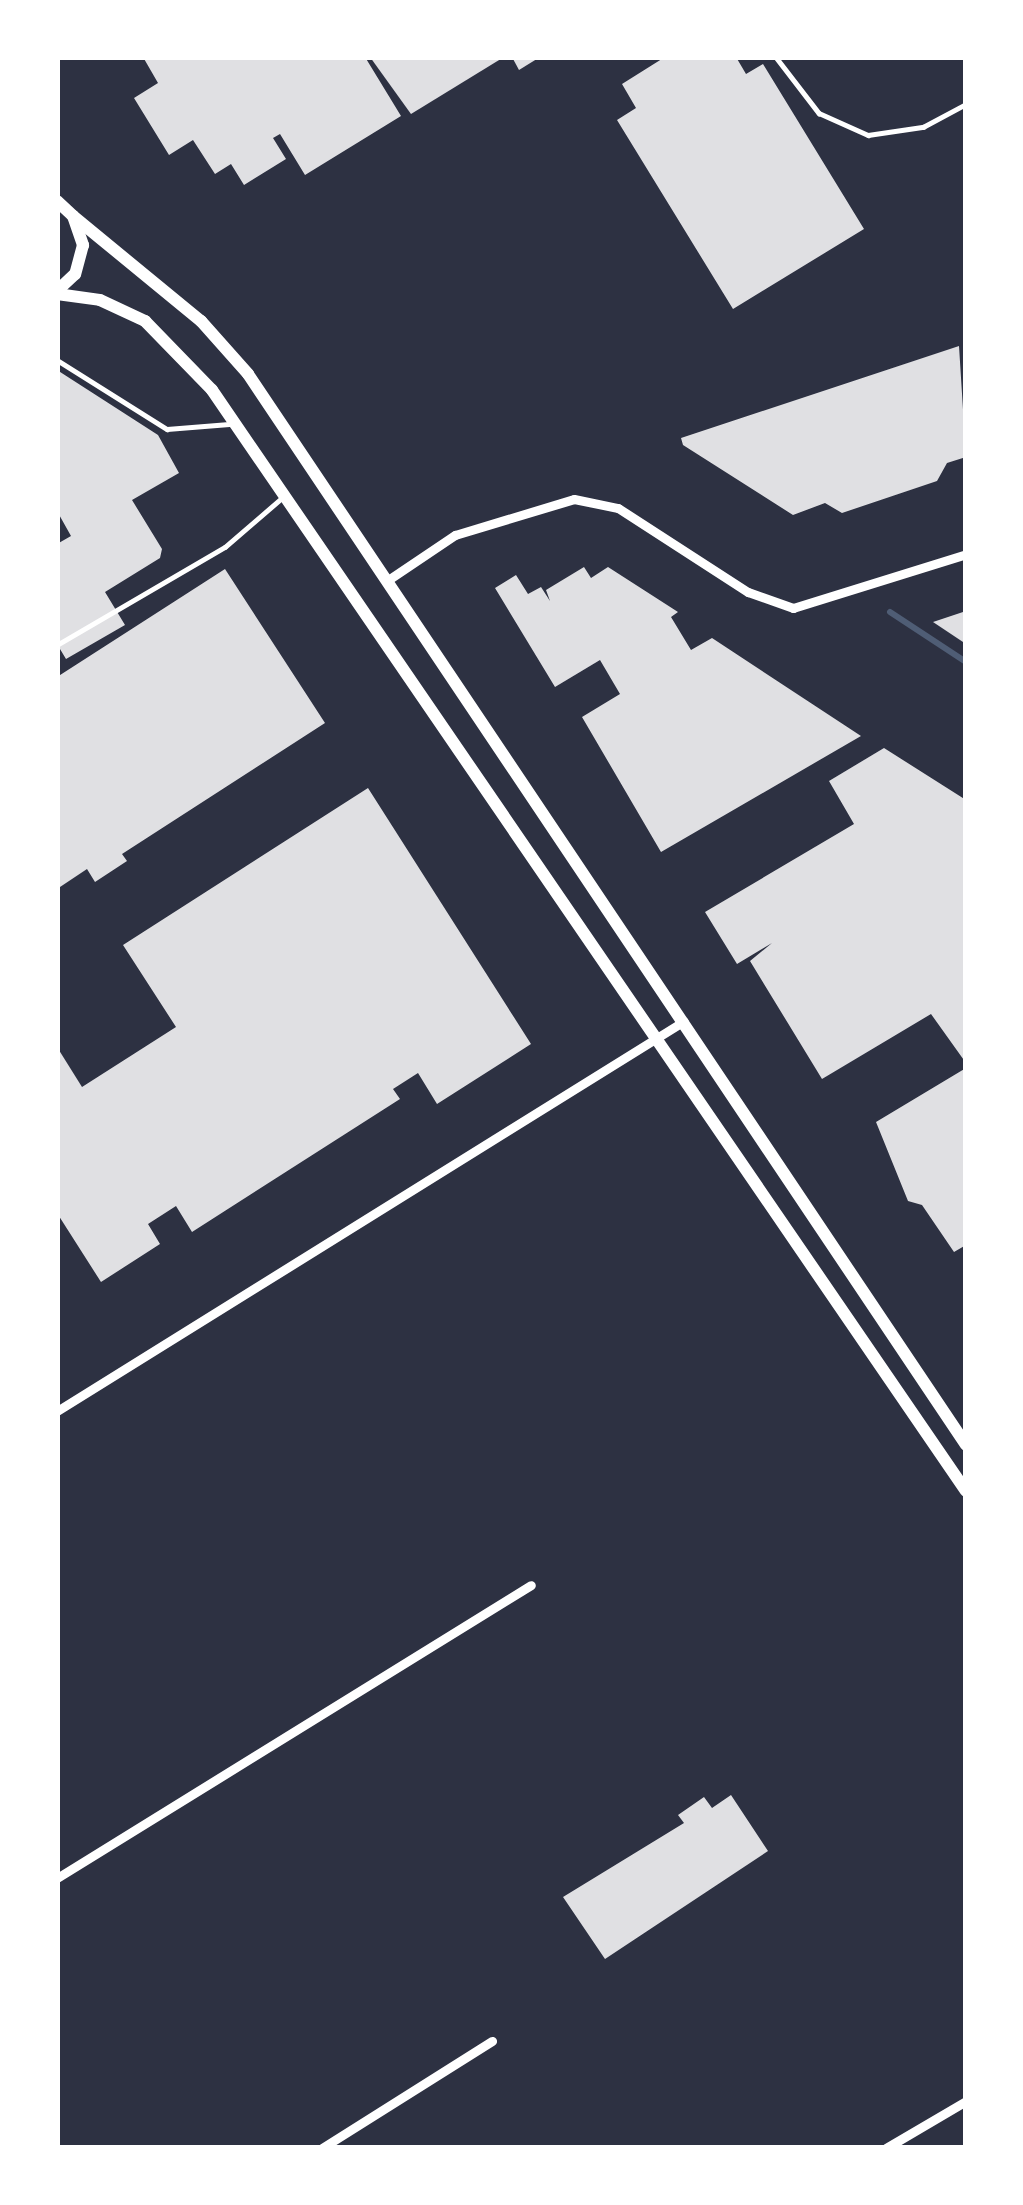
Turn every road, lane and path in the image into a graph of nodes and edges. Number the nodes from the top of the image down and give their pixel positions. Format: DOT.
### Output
graph roads {
  1 [pos="776,57"];
  2 [pos="966,104"];
  3 [pos="57,201"];
  4 [pos="73,216"];
  5 [pos="57,293"];
  6 [pos="57,360"];
  7 [pos="235,424"];
  8 [pos="284,496"];
  9 [pos="966,554"];
  10 [pos="388,580"];
  11 [pos="57,645"];
  12 [pos="684,1021"];
  13 [pos="659,1037"];
  14 [pos="57,1411"];
  15 [pos="966,1445"];
  16 [pos="966,1491"];
  17 [pos="532,1585"];
  18 [pos="57,1878"];
  19 [pos="492,2042"];
  20 [pos="966,2101"];
  21 [pos="322,2148"];
  22 [pos="886,2148"];
  1 -- 2 [label="lane"];
  3 -- 4 [label="main road"];
  4 -- 5 [label="main road"];
  4 -- 10 [label="main road"];
  5 -- 7 [label="main road"];
  6 -- 7 [label="lane"];
  7 -- 8 [label="main road"];
  8 -- 11 [label="lane"];
  8 -- 13 [label="main road"];
  9 -- 10 [label="street"];
  10 -- 12 [label="main road"];
  12 -- 13 [label="street"];
  12 -- 15 [label="main road"];
  13 -- 14 [label="street"];
  13 -- 16 [label="main road"];
  17 -- 18 [label="street"];
  19 -- 21 [label="street"];
  20 -- 22 [label="street"];
}
